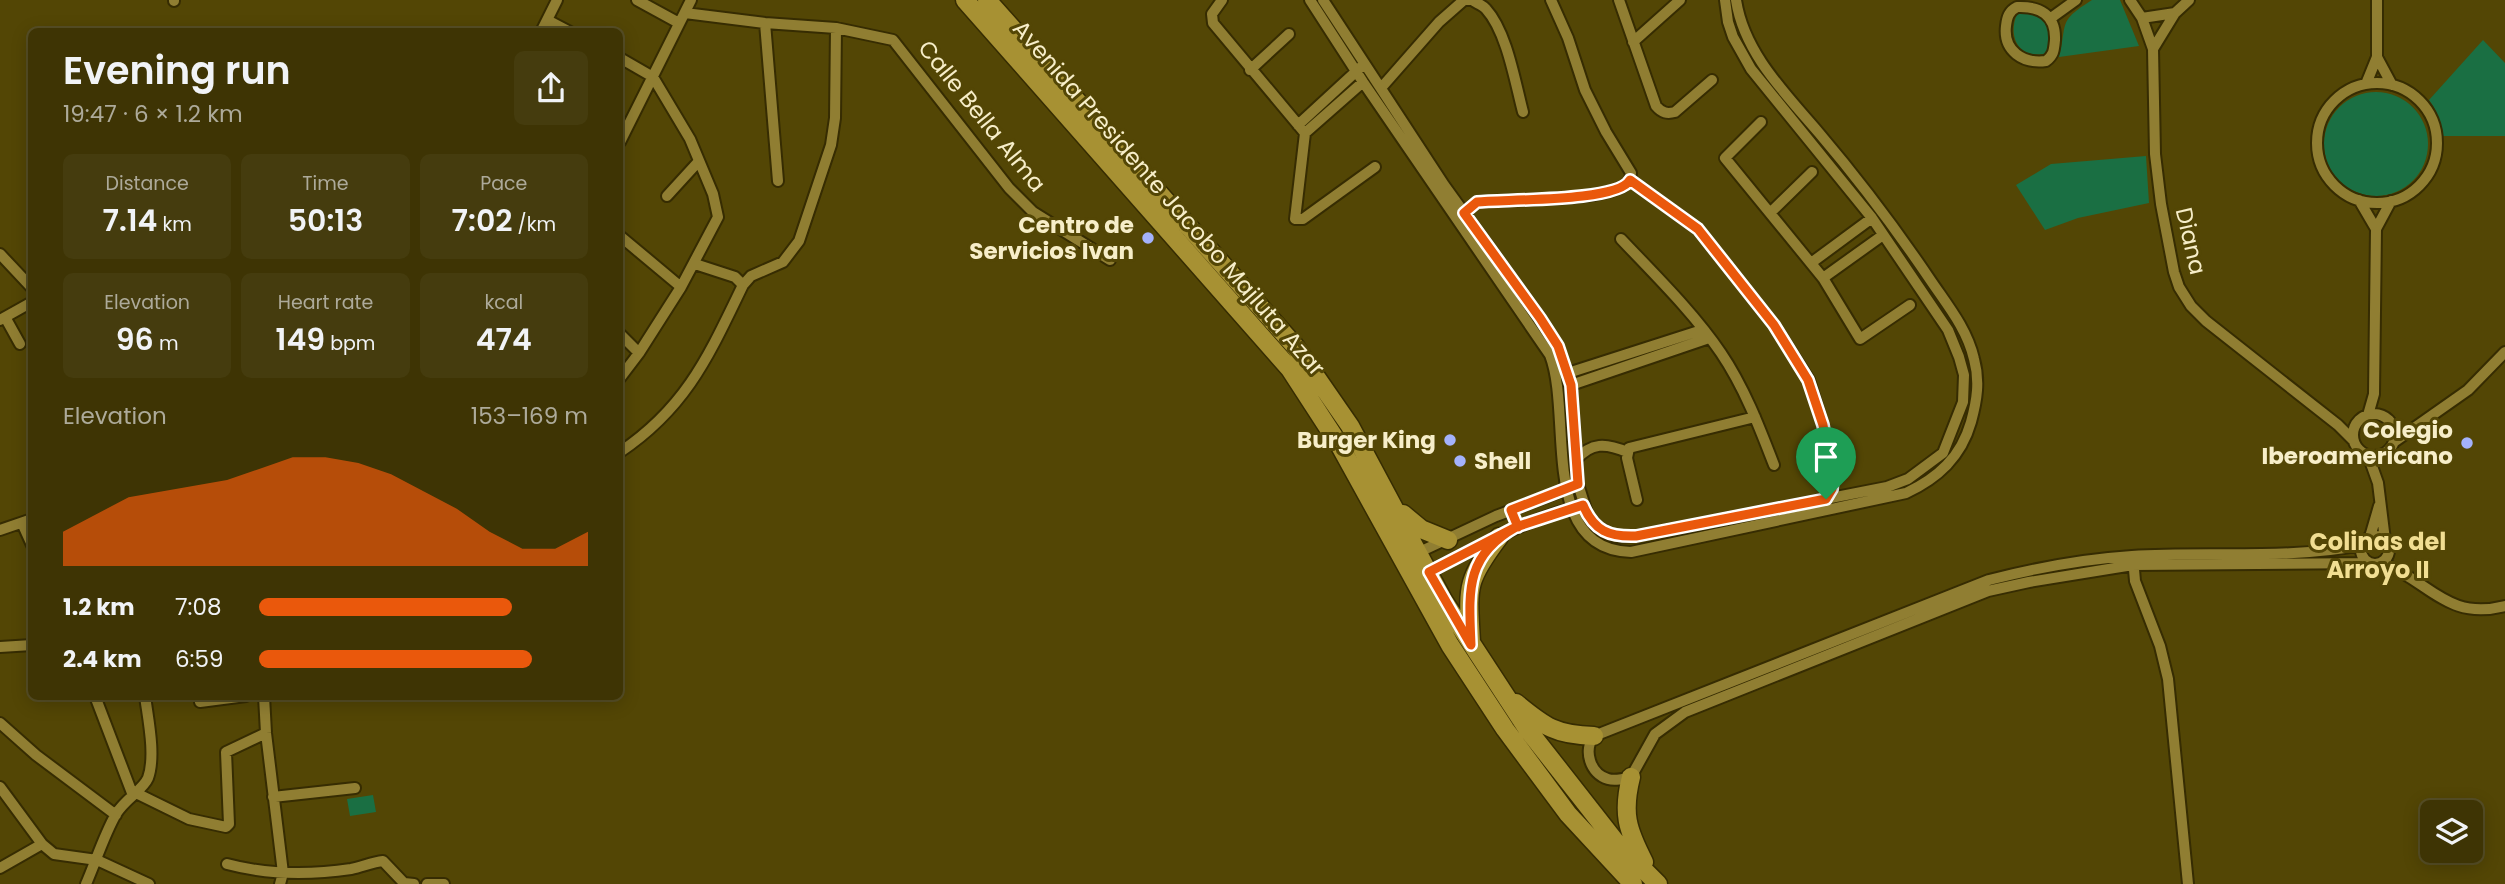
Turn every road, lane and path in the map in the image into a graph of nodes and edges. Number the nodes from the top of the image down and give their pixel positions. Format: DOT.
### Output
graph roads {
  1 [pos="557,0"];
  2 [pos="637,0"];
  3 [pos="691,0"];
  4 [pos="965,0"];
  5 [pos="987,0"];
  6 [pos="1222,0"];
  7 [pos="1310,0"];
  8 [pos="1323,0"];
  9 [pos="1471,0"];
  10 [pos="1551,0"];
  11 [pos="1619,0"];
  12 [pos="1680,0"];
  13 [pos="1725,0"];
  14 [pos="1736,0"];
  15 [pos="2076,0"];
  16 [pos="2130,0"];
  17 [pos="2189,0"];
  18 [pos="2377,0"];
  19 [pos="2175,13"];
  20 [pos="682,18"];
  21 [pos="2051,18"];
  22 [pos="2142,18"];
  23 [pos="547,20"];
  24 [pos="765,23"];
  25 [pos="543,28"];
  26 [pos="562,28"];
  27 [pos="836,28"];
  28 [pos="1289,34"];
  29 [pos="1633,42"];
  30 [pos="2153,49"];
  31 [pos="2377,57"];
  32 [pos="623,60"];
  33 [pos="1361,67"];
  34 [pos="1250,70"];
  35 [pos="653,77"];
  36 [pos="1712,80"];
  37 [pos="1363,82"];
  38 [pos="2366,84"];
  39 [pos="2392,85"];
  40 [pos="1381,88"];
  41 [pos="1524,112"];
  42 [pos="1761,122"];
  43 [pos="1302,129"];
  44 [pos="623,136"];
  45 [pos="699,161"];
  46 [pos="1375,167"];
  47 [pos="1812,172"];
  48 [pos="1630,180"];
  49 [pos="778,181"];
  50 [pos="667,196"];
  51 [pos="2359,200"];
  52 [pos="2391,201"];
  53 [pos="1464,213"];
  54 [pos="1770,213"];
  55 [pos="1872,218"];
  56 [pos="2376,229"];
  57 [pos="1883,235"];
  58 [pos="623,238"];
  59 [pos="1621,239"];
  60 [pos="0,254"];
  61 [pos="1110,260"];
  62 [pos="1811,263"];
  63 [pos="695,264"];
  64 [pos="1823,278"];
  65 [pos="28,284"];
  66 [pos="743,285"];
  67 [pos="681,286"];
  68 [pos="28,304"];
  69 [pos="1910,305"];
  70 [pos="2,318"];
  71 [pos="1706,334"];
  72 [pos="623,337"];
  73 [pos="20,344"];
  74 [pos="2505,352"];
  75 [pos="639,353"];
  76 [pos="1568,373"];
  77 [pos="623,374"];
  78 [pos="1571,385"];
  79 [pos="2374,394"];
  80 [pos="2368,415"];
  81 [pos="2383,416"];
  82 [pos="1755,417"];
  83 [pos="2338,425"];
  84 [pos="2355,425"];
  85 [pos="2393,425"];
  86 [pos="2410,430"];
  87 [pos="2354,441"];
  88 [pos="2394,442"];
  89 [pos="623,450"];
  90 [pos="1627,452"];
  91 [pos="2385,452"];
  92 [pos="2368,455"];
  93 [pos="1576,460"];
  94 [pos="1774,465"];
  95 [pos="2378,483"];
  96 [pos="1578,484"];
  97 [pos="1566,489"];
  98 [pos="1826,499"];
  99 [pos="1391,500"];
  100 [pos="1637,500"];
  101 [pos="2380,503"];
  102 [pos="1583,505"];
  103 [pos="1570,509"];
  104 [pos="1511,510"];
  105 [pos="27,521"];
  106 [pos="1518,527"];
  107 [pos="0,530"];
  108 [pos="1499,537"];
  109 [pos="1448,540"];
  110 [pos="2385,540"];
  111 [pos="2366,541"];
  112 [pos="2390,552"];
  113 [pos="1410,556"];
  114 [pos="2133,560"];
  115 [pos="2368,563"];
  116 [pos="2382,564"];
  117 [pos="2400,570"];
  118 [pos="1421,575"];
  119 [pos="2505,606"];
  120 [pos="28,645"];
  121 [pos="1471,645"];
  122 [pos="0,646"];
  123 [pos="1505,694"];
  124 [pos="97,700"];
  125 [pos="145,700"];
  126 [pos="215,700"];
  127 [pos="264,700"];
  128 [pos="200,702"];
  129 [pos="0,723"];
  130 [pos="266,733"];
  131 [pos="1594,736"];
  132 [pos="1630,777"];
  133 [pos="0,787"];
  134 [pos="355,788"];
  135 [pos="134,793"];
  136 [pos="273,797"];
  137 [pos="116,815"];
  138 [pos="42,844"];
  139 [pos="97,860"];
  140 [pos="227,864"];
  141 [pos="0,868"];
  142 [pos="282,879"];
  143 [pos="1655,881"];
  144 [pos="86,884"];
  145 [pos="149,884"];
  146 [pos="414,884"];
  147 [pos="427,884"];
  148 [pos="444,884"];
  149 [pos="1633,884"];
  150 [pos="2188,884"];
  1 -- 23 [label="street"];
  2 -- 20 [label="street"];
  3 -- 20 [label="street"];
  4 -- 113 [label="main road, Avenida Presidente Jacobo Majluta Azar"];
  5 -- 99 [label="main road, Avenida Presidente Jacobo Majluta Azar"];
  6 -- 34 [label="street"];
  7 -- 33 [label="street"];
  8 -- 33 [label="street"];
  9 -- 40 [label="street"];
  9 -- 41 [label="street"];
  10 -- 48 [label="street"];
  11 -- 29 [label="street"];
  12 -- 29 [label="street"];
  13 -- 55 [label="street"];
  14 -- 103 [label="street"];
  15 -- 21 [label="street"];
  16 -- 22 [label="street, Diana"];
  17 -- 19 [label="street"];
  18 -- 31 [label="street"];
  19 -- 22 [label="street"];
  19 -- 30 [label="street"];
  20 -- 24 [label="street, Calle Bella Alma"];
  20 -- 35 [label="street"];
  21 -- 21 [label="street"];
  22 -- 30 [label="street, Diana"];
  23 -- 25 [label="street"];
  23 -- 26 [label="street"];
  24 -- 27 [label="street, Calle Bella Alma"];
  24 -- 49 [label="street"];
  27 -- 61 [label="street, Calle Bella Alma"];
  27 -- 66 [label="street"];
  28 -- 34 [label="street"];
  29 -- 36 [label="street"];
  30 -- 83 [label="street, Diana"];
  31 -- 38 [label="street"];
  31 -- 39 [label="street"];
  32 -- 35 [label="street"];
  33 -- 37 [label="street"];
  33 -- 40 [label="street"];
  33 -- 43 [label="street"];
  34 -- 43 [label="street"];
  35 -- 44 [label="street"];
  35 -- 45 [label="street"];
  37 -- 43 [label="street"];
  37 -- 97 [label="street"];
  38 -- 39 [label="street"];
  38 -- 51 [label="street"];
  39 -- 52 [label="street"];
  40 -- 53 [label="street"];
  42 -- 54 [label="street"];
  43 -- 46 [label="street"];
  45 -- 50 [label="street"];
  45 -- 63 [label="street"];
  47 -- 54 [label="street"];
  48 -- 53 [label="street"];
  48 -- 98 [label="street"];
  51 -- 52 [label="street"];
  51 -- 56 [label="street"];
  52 -- 56 [label="street"];
  53 -- 76 [label="street"];
  54 -- 62 [label="street"];
  55 -- 57 [label="street"];
  55 -- 62 [label="street"];
  56 -- 79 [label="street"];
  57 -- 64 [label="street"];
  57 -- 98 [label="street"];
  58 -- 67 [label="street"];
  59 -- 71 [label="street"];
  60 -- 65 [label="street"];
  62 -- 64 [label="street"];
  63 -- 66 [label="street"];
  63 -- 67 [label="street"];
  64 -- 69 [label="street"];
  66 -- 89 [label="street"];
  67 -- 75 [label="street"];
  68 -- 70 [label="street"];
  70 -- 73 [label="street"];
  71 -- 76 [label="street"];
  71 -- 78 [label="street"];
  71 -- 82 [label="street"];
  72 -- 75 [label="street"];
  74 -- 86 [label="street"];
  75 -- 77 [label="street"];
  76 -- 78 [label="street"];
  78 -- 93 [label="street"];
  79 -- 80 [label="street"];
  79 -- 81 [label="street"];
  80 -- 81 [label="street"];
  80 -- 84 [label="street"];
  81 -- 85 [label="street"];
  82 -- 90 [label="street"];
  82 -- 94 [label="street"];
  83 -- 84 [label="street"];
  83 -- 87 [label="street, Diana"];
  84 -- 87 [label="street"];
  85 -- 86 [label="street"];
  85 -- 88 [label="street"];
  86 -- 88 [label="street"];
  87 -- 92 [label="street"];
  88 -- 91 [label="street"];
  90 -- 93 [label="street"];
  90 -- 100 [label="street"];
  91 -- 92 [label="street"];
  91 -- 95 [label="street"];
  92 -- 95 [label="street"];
  93 -- 96 [label="street"];
  95 -- 101 [label="street"];
  96 -- 97 [label="street"];
  96 -- 102 [label="street"];
  97 -- 103 [label="street"];
  97 -- 104 [label="street"];
  98 -- 102 [label="street"];
  99 -- 109 [label="main road"];
  99 -- 113 [label="main road, Avenida Presidente Jacobo Majluta Azar"];
  101 -- 110 [label="street"];
  101 -- 111 [label="street"];
  102 -- 103 [label="street"];
  103 -- 106 [label="street"];
  104 -- 106 [label="street"];
  104 -- 109 [label="street"];
  105 -- 107 [label="street"];
  106 -- 108 [label="street"];
  108 -- 118 [label="street"];
  108 -- 121 [label="main road"];
  109 -- 113 [label="street"];
  110 -- 111 [label="street"];
  110 -- 112 [label="street"];
  111 -- 114 [label="street"];
  111 -- 115 [label="street"];
  112 -- 116 [label="street"];
  112 -- 117 [label="street"];
  113 -- 118 [label="main road, Avenida Presidente Jacobo Majluta Azar"];
  114 -- 115 [label="street"];
  114 -- 131 [label="street"];
  114 -- 132 [label="street"];
  114 -- 150 [label="street"];
  115 -- 116 [label="street"];
  116 -- 117 [label="street"];
  117 -- 119 [label="street"];
  118 -- 121 [label="main road, Avenida Presidente Jacobo Majluta Azar"];
  118 -- 149 [label="main road, Avenida Presidente Jacobo Majluta Azar"];
  120 -- 122 [label="street"];
  121 -- 123 [label="main road, Avenida Presidente Jacobo Majluta Azar"];
  123 -- 131 [label="main road"];
  123 -- 143 [label="main road, Avenida Presidente Jacobo Majluta Azar"];
  124 -- 135 [label="street"];
  125 -- 135 [label="street"];
  126 -- 128 [label="street"];
  127 -- 130 [label="street"];
  129 -- 137 [label="street"];
  130 -- 135 [label="street"];
  130 -- 136 [label="street"];
  131 -- 132 [label="street"];
  132 -- 143 [label="main road"];
  133 -- 138 [label="street"];
  134 -- 136 [label="street"];
  135 -- 137 [label="street"];
  136 -- 142 [label="street"];
  137 -- 139 [label="street"];
  138 -- 139 [label="street"];
  138 -- 141 [label="street"];
  139 -- 144 [label="street"];
  139 -- 145 [label="street"];
  140 -- 142 [label="street"];
  142 -- 146 [label="street"];
  147 -- 148 [label="street"];
}
